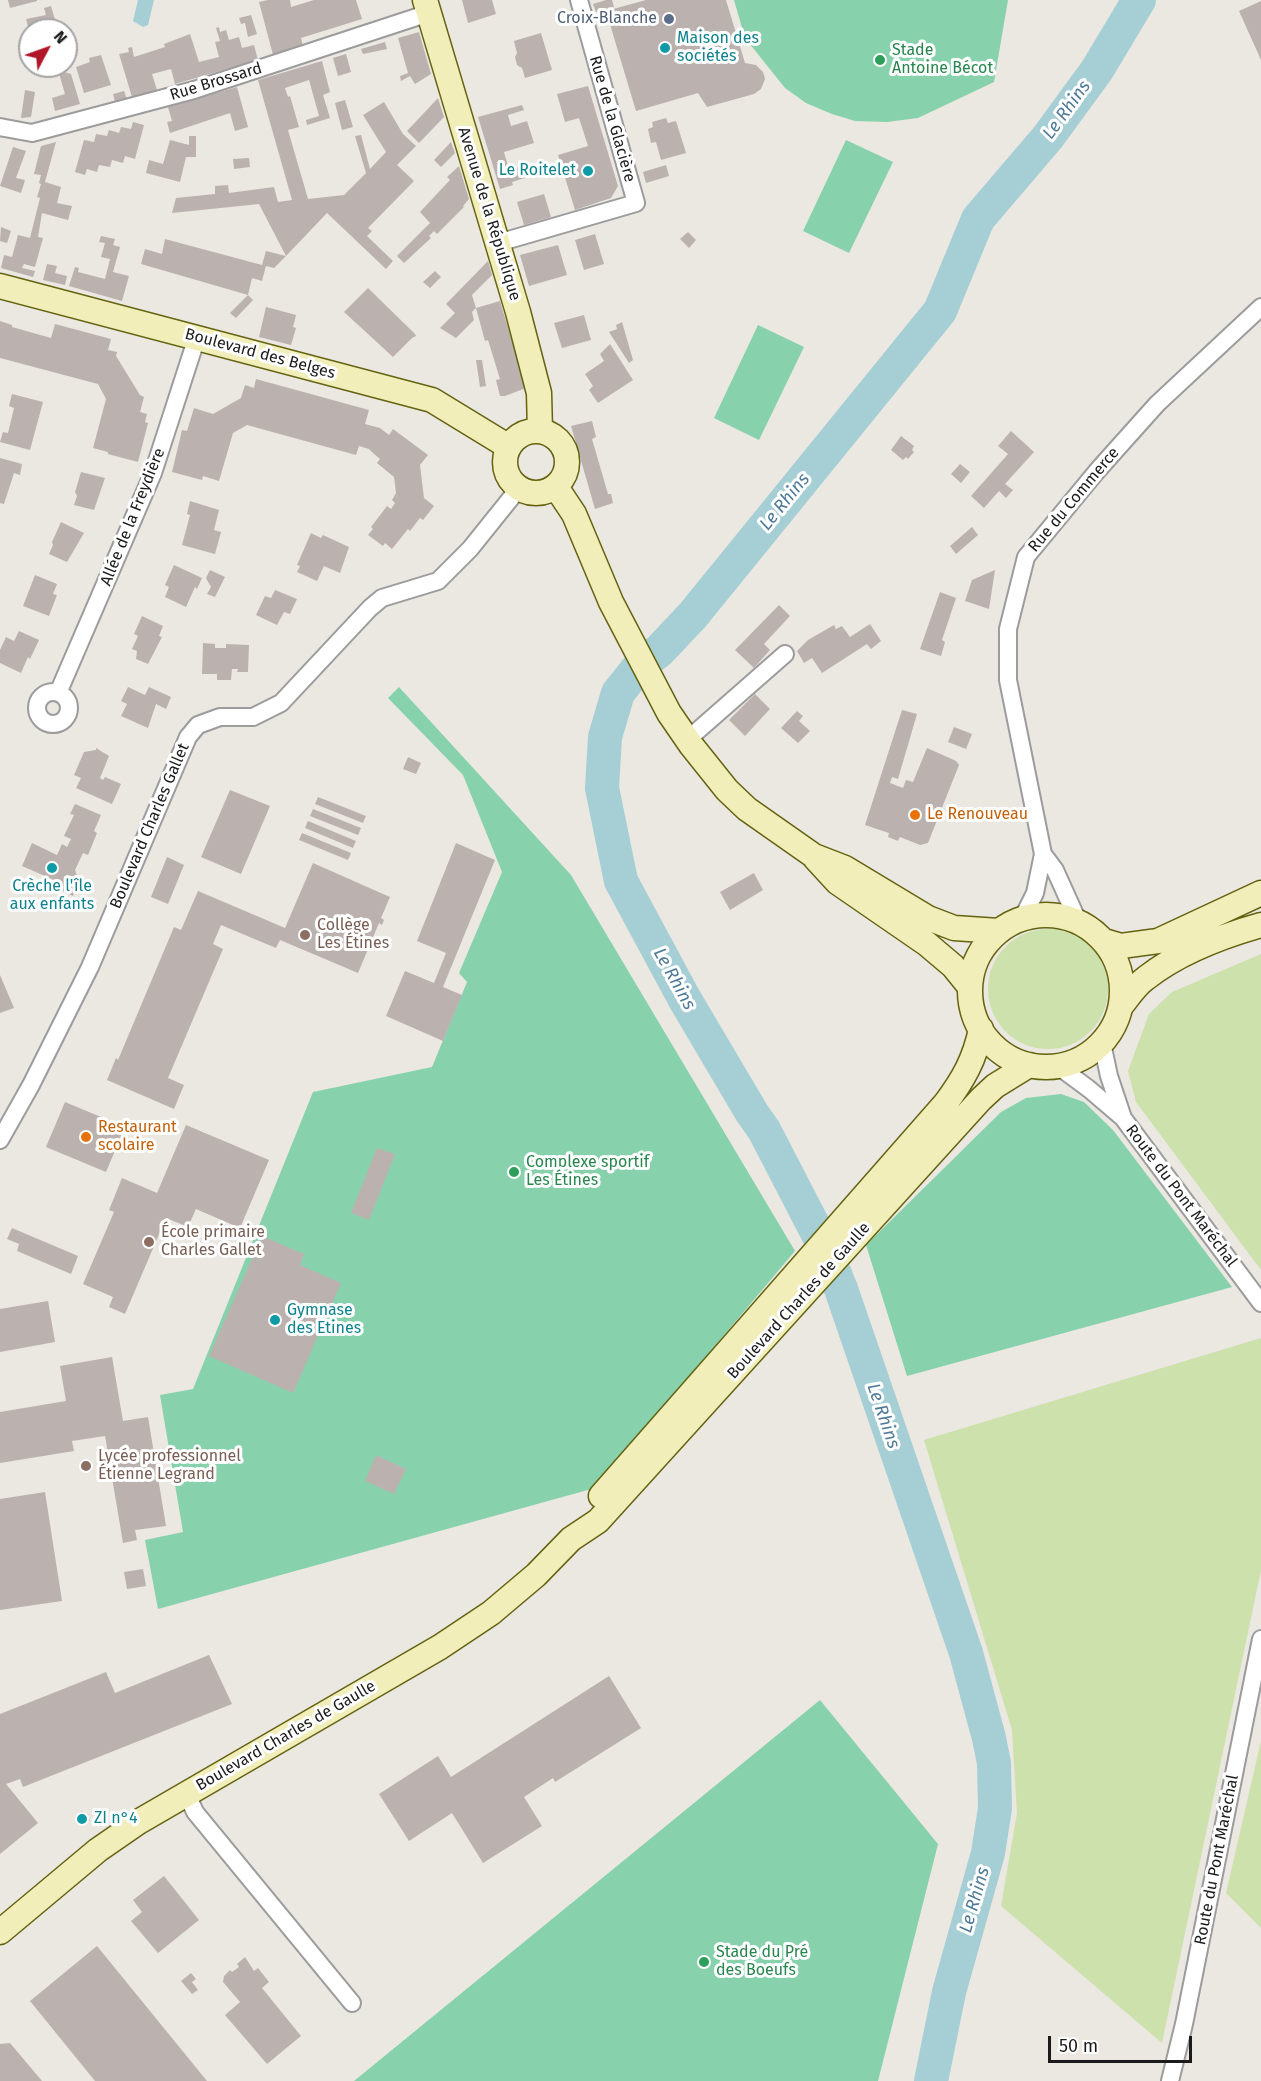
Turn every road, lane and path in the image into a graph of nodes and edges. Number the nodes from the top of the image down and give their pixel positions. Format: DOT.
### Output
graph roads {
  1 [pos="579,0"];
  2 [pos="427,7"];
  3 [pos="0,127"];
  4 [pos="498,243"];
  5 [pos="0,286"];
  6 [pos="1261,307"];
  7 [pos="197,337"];
  8 [pos="540,431"];
  9 [pos="509,447"];
  10 [pos="556,487"];
  11 [pos="519,488"];
  12 [pos="785,654"];
  13 [pos="58,693"];
  14 [pos="687,740"];
  15 [pos="1043,854"];
  16 [pos="814,856"];
  17 [pos="1261,893"];
  18 [pos="1022,918"];
  19 [pos="1078,921"];
  20 [pos="1261,925"];
  21 [pos="999,931"];
  22 [pos="1104,940"];
  23 [pos="970,987"];
  24 [pos="1121,1006"];
  25 [pos="981,1029"];
  26 [pos="1102,1043"];
  27 [pos="1029,1065"];
  28 [pos="1058,1066"];
  29 [pos="1123,1119"];
  30 [pos="0,1140"];
  31 [pos="789,1296"];
  32 [pos="1261,1304"];
  33 [pos="1261,1639"];
  34 [pos="188,1794"];
  35 [pos="0,1932"];
  36 [pos="352,2003"];
  37 [pos="1170,2081"];
  1 -- 4 [label="street, Rue de la Glacière"];
  2 -- 3 [label="street, Rue Brossard"];
  2 -- 4 [label="main road, Avenue de la République"];
  4 -- 8 [label="main road, Avenue de la République"];
  5 -- 7 [label="main road, Boulevard des Belges"];
  6 -- 15 [label="street, Rue du Commerce"];
  7 -- 9 [label="main road, Boulevard des Belges"];
  7 -- 13 [label="street, Allée de la Freydière"];
  8 -- 9 [label="main road"];
  8 -- 10 [label="main road"];
  9 -- 11 [label="main road"];
  10 -- 11 [label="main road"];
  10 -- 14 [label="main road"];
  11 -- 30 [label="street, Boulevard Charles Gallet"];
  12 -- 14 [label="street"];
  14 -- 16 [label="main road"];
  15 -- 18 [label="street, Rue du Commerce"];
  15 -- 19 [label="street, Rue du Commerce"];
  16 -- 21 [label="main road"];
  16 -- 23 [label="main road"];
  17 -- 22 [label="main road"];
  18 -- 19 [label="main road"];
  18 -- 21 [label="main road"];
  19 -- 22 [label="main road"];
  20 -- 24 [label="main road"];
  21 -- 23 [label="main road"];
  22 -- 24 [label="main road"];
  23 -- 25 [label="main road"];
  24 -- 26 [label="main road"];
  25 -- 27 [label="main road"];
  25 -- 31 [label="main road, Boulevard Charles de Gaulle"];
  26 -- 28 [label="main road"];
  26 -- 29 [label="street, Route du Pont Maréchal"];
  27 -- 28 [label="main road"];
  27 -- 31 [label="main road, Boulevard Charles de Gaulle"];
  28 -- 29 [label="street, Route du Pont Maréchal"];
  29 -- 32 [label="street, Route du Pont Maréchal"];
  31 -- 34 [label="main road, Boulevard Charles de Gaulle"];
  33 -- 37 [label="street, Route du Pont Maréchal"];
  34 -- 35 [label="main road, Boulevard Charles de Gaulle"];
  34 -- 36 [label="street"];
}
